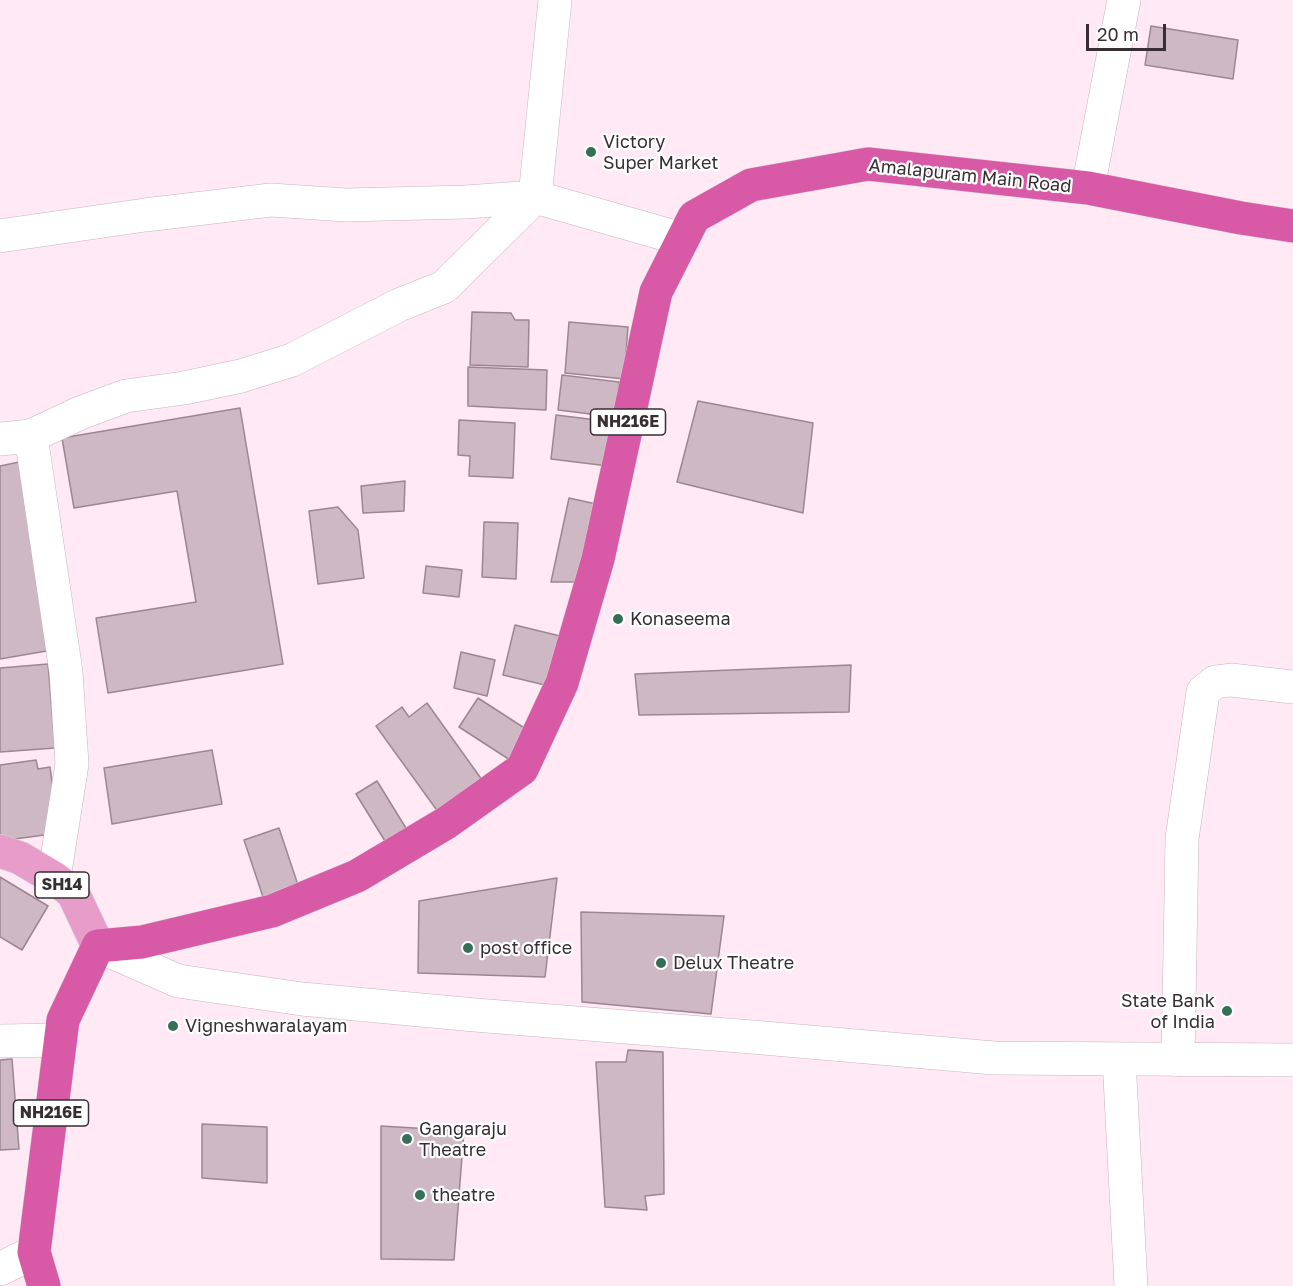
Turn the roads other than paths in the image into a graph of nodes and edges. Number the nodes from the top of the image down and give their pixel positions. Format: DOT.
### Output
graph roads {
  1 [pos="555,0"];
  2 [pos="1124,0"];
  3 [pos="1088,188"];
  4 [pos="535,197"];
  5 [pos="1293,226"];
  6 [pos="0,236"];
  7 [pos="682,239"];
  8 [pos="16,437"];
  9 [pos="1293,687"];
  10 [pos="0,850"];
  11 [pos="54,878"];
  12 [pos="98,946"];
  13 [pos="60,1040"];
  14 [pos="0,1041"];
  15 [pos="1119,1059"];
  16 [pos="1178,1060"];
  17 [pos="1293,1060"];
  18 [pos="34,1252"];
  19 [pos="0,1269"];
  20 [pos="44,1286"];
  21 [pos="1131,1286"];
  1 -- 4 [label="street"];
  2 -- 3 [label="street"];
  3 -- 5 [label="highway, Amalapuram Main Road / NH216E"];
  3 -- 7 [label="highway, Amalapuram Main Road / NH216E"];
  4 -- 6 [label="street"];
  4 -- 7 [label="street"];
  4 -- 8 [label="street"];
  7 -- 12 [label="highway, Amalapuram Main Road / NH216E"];
  8 -- 11 [label="street"];
  9 -- 16 [label="street"];
  10 -- 11 [label="main road, SH14"];
  11 -- 12 [label="main road, SH14"];
  12 -- 13 [label="highway, NH216E"];
  12 -- 15 [label="street"];
  13 -- 14 [label="street"];
  13 -- 18 [label="highway, NH216E"];
  15 -- 16 [label="street"];
  15 -- 21 [label="street"];
  16 -- 17 [label="street"];
  18 -- 19 [label="street"];
  18 -- 20 [label="highway, NH216E"];
}
